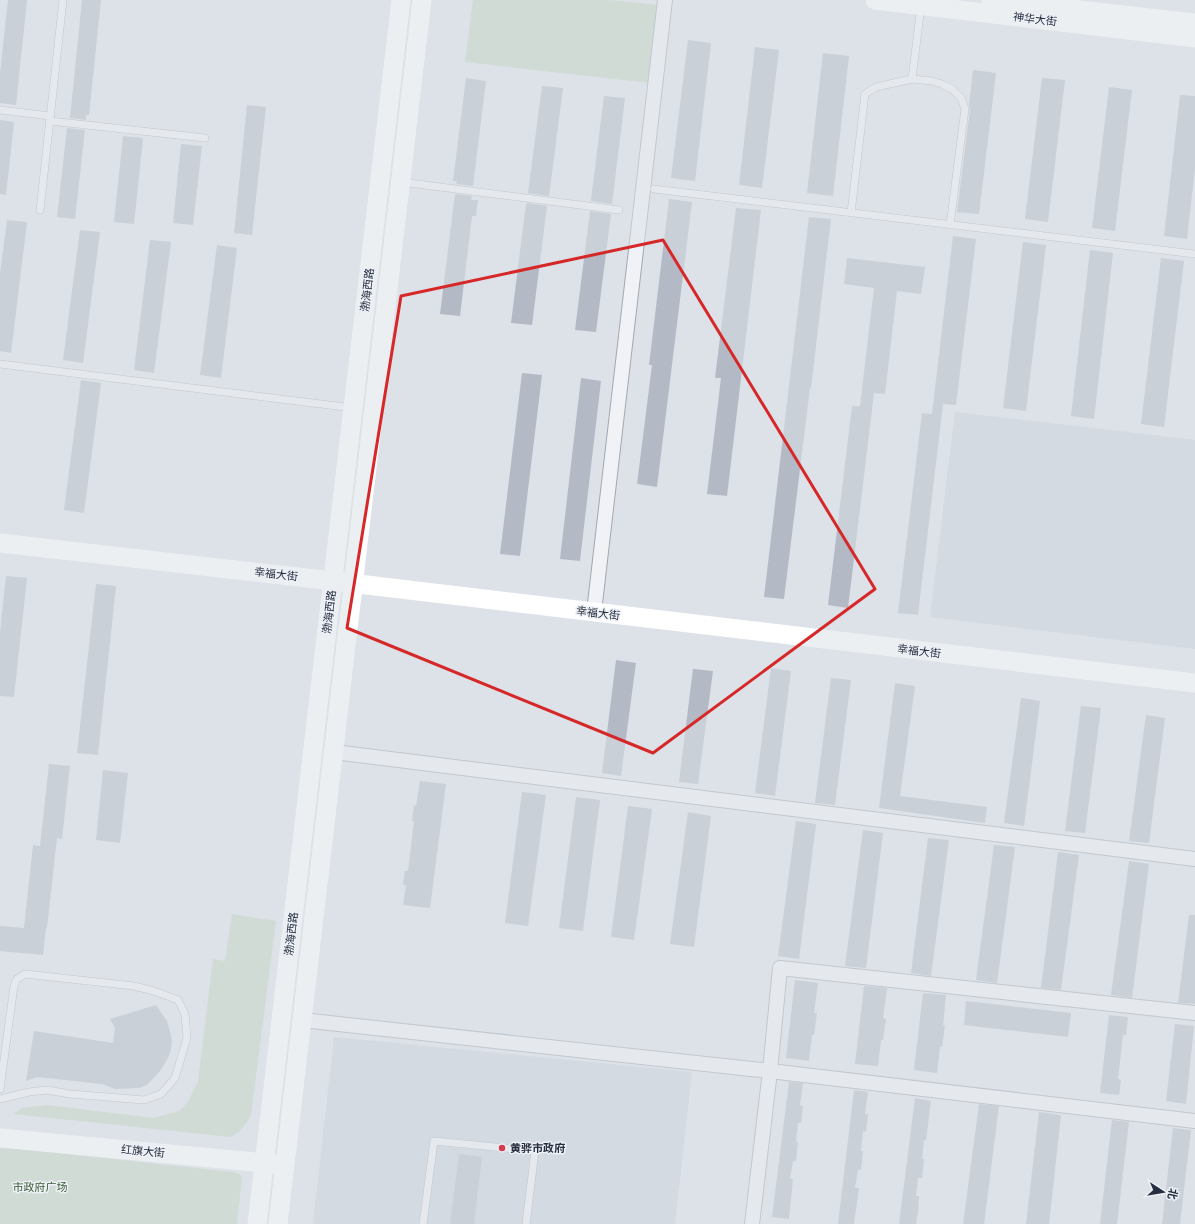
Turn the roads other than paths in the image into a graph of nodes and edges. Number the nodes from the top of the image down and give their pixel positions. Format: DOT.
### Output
graph roads {
  1 [pos="63,0"];
  2 [pos="401,0"];
  3 [pos="422,0"];
  4 [pos="665,0"];
  5 [pos="875,0"];
  6 [pos="991,0"];
  7 [pos="921,6"];
  8 [pos="1195,23"];
  9 [pos="1195,38"];
  10 [pos="912,79"];
  11 [pos="0,110"];
  12 [pos="50,118"];
  13 [pos="204,138"];
  14 [pos="400,182"];
  15 [pos="654,189"];
  16 [pos="40,210"];
  17 [pos="619,210"];
  18 [pos="851,213"];
  19 [pos="950,225"];
  20 [pos="1195,254"];
  21 [pos="0,364"];
  22 [pos="353,408"];
  23 [pos="0,543"];
  24 [pos="333,581"];
  25 [pos="353,584"];
  26 [pos="594,612"];
  27 [pos="1195,684"];
  28 [pos="334,752"];
  29 [pos="1195,859"];
  30 [pos="1195,1014"];
  31 [pos="302,1020"];
  32 [pos="770,1070"];
  33 [pos="0,1089"];
  34 [pos="0,1099"];
  35 [pos="1195,1121"];
  36 [pos="0,1138"];
  37 [pos="264,1163"];
  38 [pos="285,1165"];
  39 [pos="257,1224"];
  40 [pos="278,1224"];
  41 [pos="422,1224"];
  42 [pos="526,1224"];
  43 [pos="752,1224"];
  1 -- 12 [label="lane"];
  2 -- 22 [label="main road, 渤海西路"];
  3 -- 14 [label="main road, 渤海西路"];
  4 -- 26 [label="street"];
  5 -- 7 [label="main road, 神华大街"];
  6 -- 8 [label="main road, 神华大街"];
  7 -- 9 [label="main road, 神华大街"];
  7 -- 10 [label="lane"];
  10 -- 18 [label="lane"];
  10 -- 19 [label="lane"];
  11 -- 12 [label="lane"];
  12 -- 13 [label="lane"];
  12 -- 16 [label="lane"];
  14 -- 17 [label="lane"];
  14 -- 25 [label="main road, 渤海西路"];
  15 -- 18 [label="lane"];
  18 -- 19 [label="lane"];
  19 -- 20 [label="lane"];
  21 -- 22 [label="lane"];
  22 -- 24 [label="main road, 渤海西路"];
  23 -- 24 [label="main road, 幸福大街"];
  24 -- 25 [label="main road, 幸福大街"];
  24 -- 37 [label="main road, 渤海西路"];
  25 -- 26 [label="main road, 幸福大街"];
  25 -- 28 [label="main road, 渤海西路"];
  26 -- 27 [label="main road, 幸福大街"];
  28 -- 29 [label="street"];
  28 -- 31 [label="main road, 渤海西路"];
  30 -- 32 [label="street"];
  31 -- 32 [label="street"];
  31 -- 38 [label="main road, 渤海西路"];
  32 -- 35 [label="street"];
  32 -- 43 [label="street"];
  33 -- 34 [label="lane"];
  36 -- 37 [label="main road, 红旗大街"];
  37 -- 38 [label="main road, 红旗大街"];
  37 -- 39 [label="main road, 渤海西路"];
  38 -- 40 [label="main road, 渤海西路"];
  41 -- 42 [label="lane"];
}
